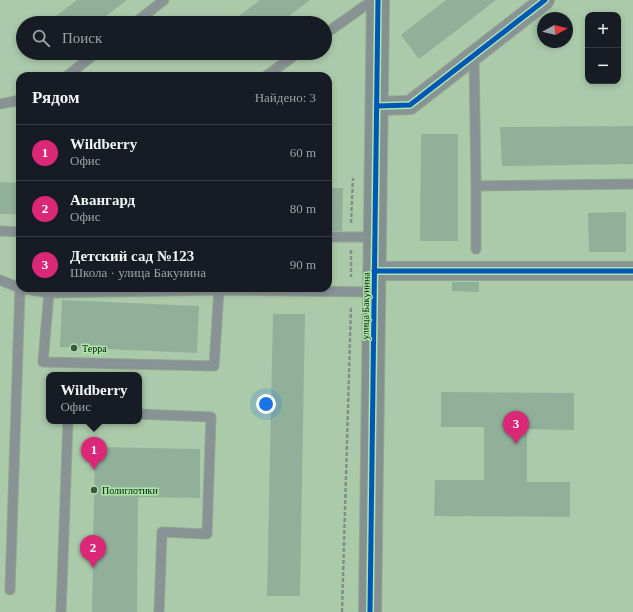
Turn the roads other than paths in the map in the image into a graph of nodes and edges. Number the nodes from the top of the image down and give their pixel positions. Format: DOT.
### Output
graph roads {
  1 [pos="164,0"];
  2 [pos="373,0"];
  3 [pos="378,0"];
  4 [pos="545,0"];
  5 [pos="144,16"];
  6 [pos="332,29"];
  7 [pos="474,55"];
  8 [pos="87,60"];
  9 [pos="288,60"];
  10 [pos="72,72"];
  11 [pos="272,72"];
  12 [pos="16,101"];
  13 [pos="0,104"];
  14 [pos="377,106"];
  15 [pos="633,184"];
  16 [pos="476,186"];
  17 [pos="0,231"];
  18 [pos="16,232"];
  19 [pos="332,237"];
  20 [pos="375,237"];
  21 [pos="476,249"];
  22 [pos="633,271"];
  23 [pos="0,280"];
  24 [pos="374,282"];
  25 [pos="332,284"];
  26 [pos="16,286"];
  27 [pos="20,292"];
  28 [pos="39,292"];
  29 [pos="134,292"];
  30 [pos="219,292"];
  31 [pos="49,294"];
  32 [pos="142,414"];
  33 [pos="68,424"];
  34 [pos="10,590"];
  35 [pos="61,612"];
  36 [pos="159,612"];
  37 [pos="370,612"];
  1 -- 5 [label="lane"];
  2 -- 6 [label="lane"];
  3 -- 14 [label="street, улица Бакунина"];
  4 -- 7 [label="street"];
  7 -- 14 [label="street"];
  7 -- 16 [label="lane"];
  8 -- 10 [label="lane"];
  9 -- 11 [label="lane"];
  12 -- 13 [label="lane"];
  14 -- 20 [label="street, улица Бакунина"];
  15 -- 16 [label="lane"];
  16 -- 21 [label="lane"];
  17 -- 18 [label="lane"];
  19 -- 20 [label="lane"];
  20 -- 24 [label="street, улица Бакунина"];
  22 -- 24 [label="street"];
  23 -- 26 [label="lane"];
  24 -- 25 [label="lane"];
  24 -- 37 [label="street, улица Бакунина"];
  27 -- 34 [label="lane"];
  28 -- 31 [label="lane"];
  29 -- 31 [label="lane"];
  30 -- 31 [label="lane"];
  32 -- 36 [label="lane"];
  33 -- 35 [label="lane"];
}
